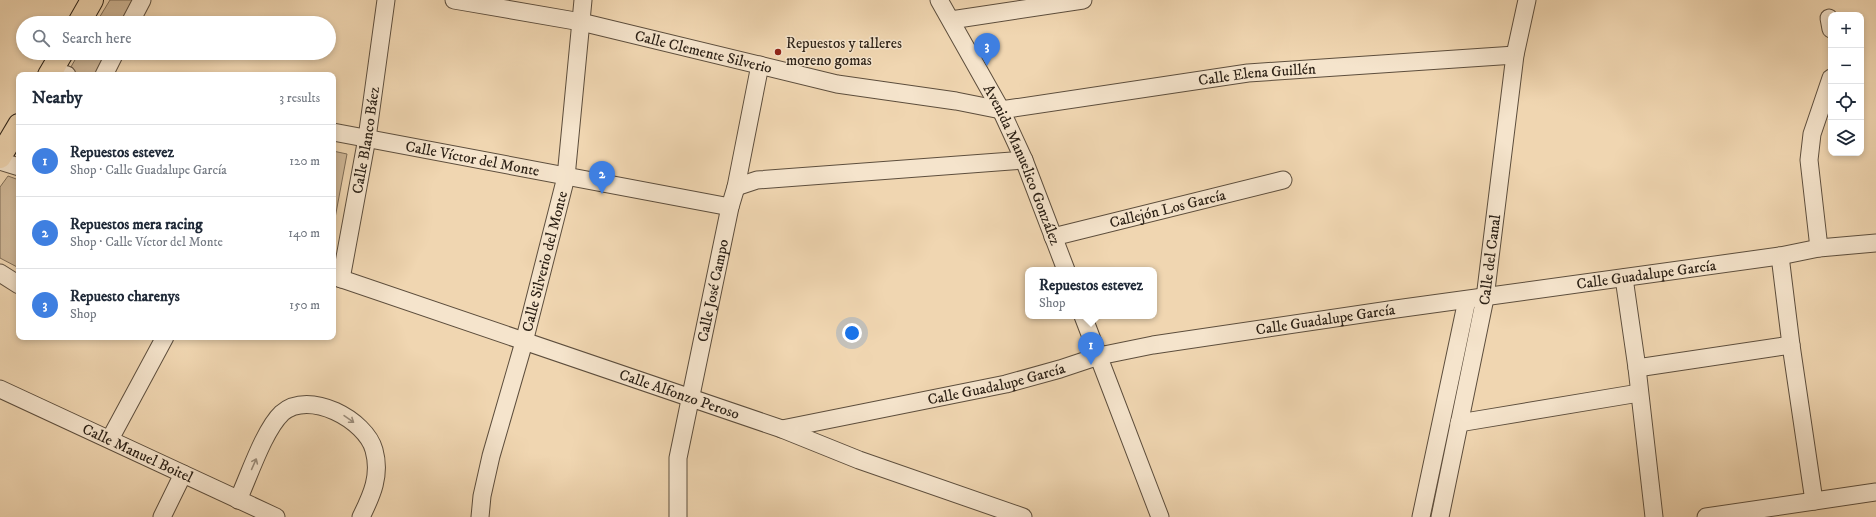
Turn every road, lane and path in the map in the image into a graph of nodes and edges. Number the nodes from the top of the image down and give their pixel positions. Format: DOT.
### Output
graph roads {
  1 [pos="92,0"];
  2 [pos="142,0"];
  3 [pos="386,0"];
  4 [pos="454,0"];
  5 [pos="583,0"];
  6 [pos="939,0"];
  7 [pos="1084,0"];
  8 [pos="1527,0"];
  9 [pos="83,16"];
  10 [pos="134,16"];
  11 [pos="951,20"];
  12 [pos="581,22"];
  13 [pos="1515,55"];
  14 [pos="112,60"];
  15 [pos="760,65"];
  16 [pos="106,72"];
  17 [pos="1829,84"];
  18 [pos="1001,110"];
  19 [pos="16,130"];
  20 [pos="336,133"];
  21 [pos="366,138"];
  22 [pos="0,157"];
  23 [pos="0,160"];
  24 [pos="1024,160"];
  25 [pos="16,166"];
  26 [pos="566,177"];
  27 [pos="1283,180"];
  28 [pos="736,187"];
  29 [pos="730,207"];
  30 [pos="1053,237"];
  31 [pos="1876,244"];
  32 [pos="1818,248"];
  33 [pos="1780,256"];
  34 [pos="1065,267"];
  35 [pos="0,273"];
  36 [pos="337,278"];
  37 [pos="1624,278"];
  38 [pos="16,283"];
  39 [pos="1485,298"];
  40 [pos="1467,300"];
  41 [pos="1084,319"];
  42 [pos="163,340"];
  43 [pos="524,342"];
  44 [pos="1791,345"];
  45 [pos="1098,356"];
  46 [pos="1637,368"];
  47 [pos="0,389"];
  48 [pos="1639,393"];
  49 [pos="691,400"];
  50 [pos="1459,423"];
  51 [pos="782,429"];
  52 [pos="110,439"];
  53 [pos="183,474"];
  54 [pos="1876,492"];
  55 [pos="238,500"];
  56 [pos="1814,501"];
  57 [pos="1716,516"];
  58 [pos="162,517"];
  59 [pos="276,517"];
  60 [pos="361,517"];
  61 [pos="480,517"];
  62 [pos="678,517"];
  63 [pos="1023,517"];
  64 [pos="1160,517"];
  65 [pos="1421,517"];
  66 [pos="1440,517"];
  67 [pos="1654,517"];
  1 -- 9 [label="main road"];
  2 -- 10 [label="street"];
  3 -- 21 [label="street, Calle Blanco Báez"];
  4 -- 12 [label="street, Calle Clemente Silverio"];
  5 -- 12 [label="street, Calle Silverio del Monte"];
  6 -- 11 [label="street, Avenida Manuelico González"];
  7 -- 11 [label="street"];
  8 -- 13 [label="street, Calle del Canal"];
  11 -- 18 [label="street, Avenida Manuelico González"];
  12 -- 15 [label="street, Calle Clemente Silverio"];
  12 -- 26 [label="street, Calle Silverio del Monte"];
  13 -- 18 [label="street, Calle Elena Guillén"];
  13 -- 39 [label="street, Calle del Canal"];
  14 -- 16 [label="street"];
  15 -- 18 [label="street, Calle Clemente Silverio"];
  15 -- 28 [label="street, Calle José Campo"];
  17 -- 32 [label="street"];
  18 -- 24 [label="street, Avenida Manuelico González"];
  19 -- 22 [label="main road"];
  20 -- 21 [label="street, Calle Víctor del Monte"];
  21 -- 26 [label="street, Calle Víctor del Monte"];
  21 -- 36 [label="street, Calle Blanco Báez"];
  23 -- 25 [label="street"];
  24 -- 28 [label="street"];
  24 -- 30 [label="street, Avenida Manuelico González"];
  26 -- 29 [label="street, Calle Víctor del Monte"];
  26 -- 43 [label="street, Calle Silverio del Monte"];
  27 -- 30 [label="street, Callejón Los García"];
  28 -- 29 [label="street, Calle José Campo"];
  29 -- 49 [label="street, Calle José Campo"];
  30 -- 34 [label="street, Avenida Manuelico González"];
  31 -- 32 [label="street, Calle Guadalupe García"];
  32 -- 33 [label="street, Calle Guadalupe García"];
  33 -- 37 [label="street, Calle Guadalupe García"];
  33 -- 44 [label="street"];
  35 -- 38 [label="street"];
  36 -- 43 [label="street, Calle Alfonzo Peroso"];
  37 -- 39 [label="street, Calle Guadalupe García"];
  37 -- 46 [label="street"];
  39 -- 40 [label="street, Calle Guadalupe García"];
  39 -- 50 [label="street, Calle del Canal"];
  40 -- 45 [label="street, Calle Guadalupe García"];
  40 -- 65 [label="street"];
  41 -- 45 [label="street"];
  42 -- 52 [label="street"];
  43 -- 49 [label="street, Calle Alfonzo Peroso"];
  43 -- 61 [label="street, Calle Silverio del Monte"];
  44 -- 46 [label="street"];
  44 -- 56 [label="street"];
  45 -- 51 [label="street, Calle Guadalupe García"];
  45 -- 64 [label="street"];
  46 -- 48 [label="street"];
  47 -- 52 [label="street, Calle Manuel Boitel"];
  48 -- 50 [label="street"];
  48 -- 67 [label="street"];
  49 -- 51 [label="street, Calle Alfonzo Peroso"];
  49 -- 62 [label="street, Calle José Campo"];
  50 -- 66 [label="street, Calle del Canal"];
  51 -- 63 [label="street, Calle Alfonzo Peroso"];
  52 -- 53 [label="street, Calle Manuel Boitel"];
  53 -- 55 [label="street, Calle Manuel Boitel"];
  53 -- 58 [label="street"];
  54 -- 56 [label="street"];
  55 -- 59 [label="street, Calle Manuel Boitel"];
  55 -- 60 [label="street, one-way"];
  56 -- 57 [label="street"];
}
